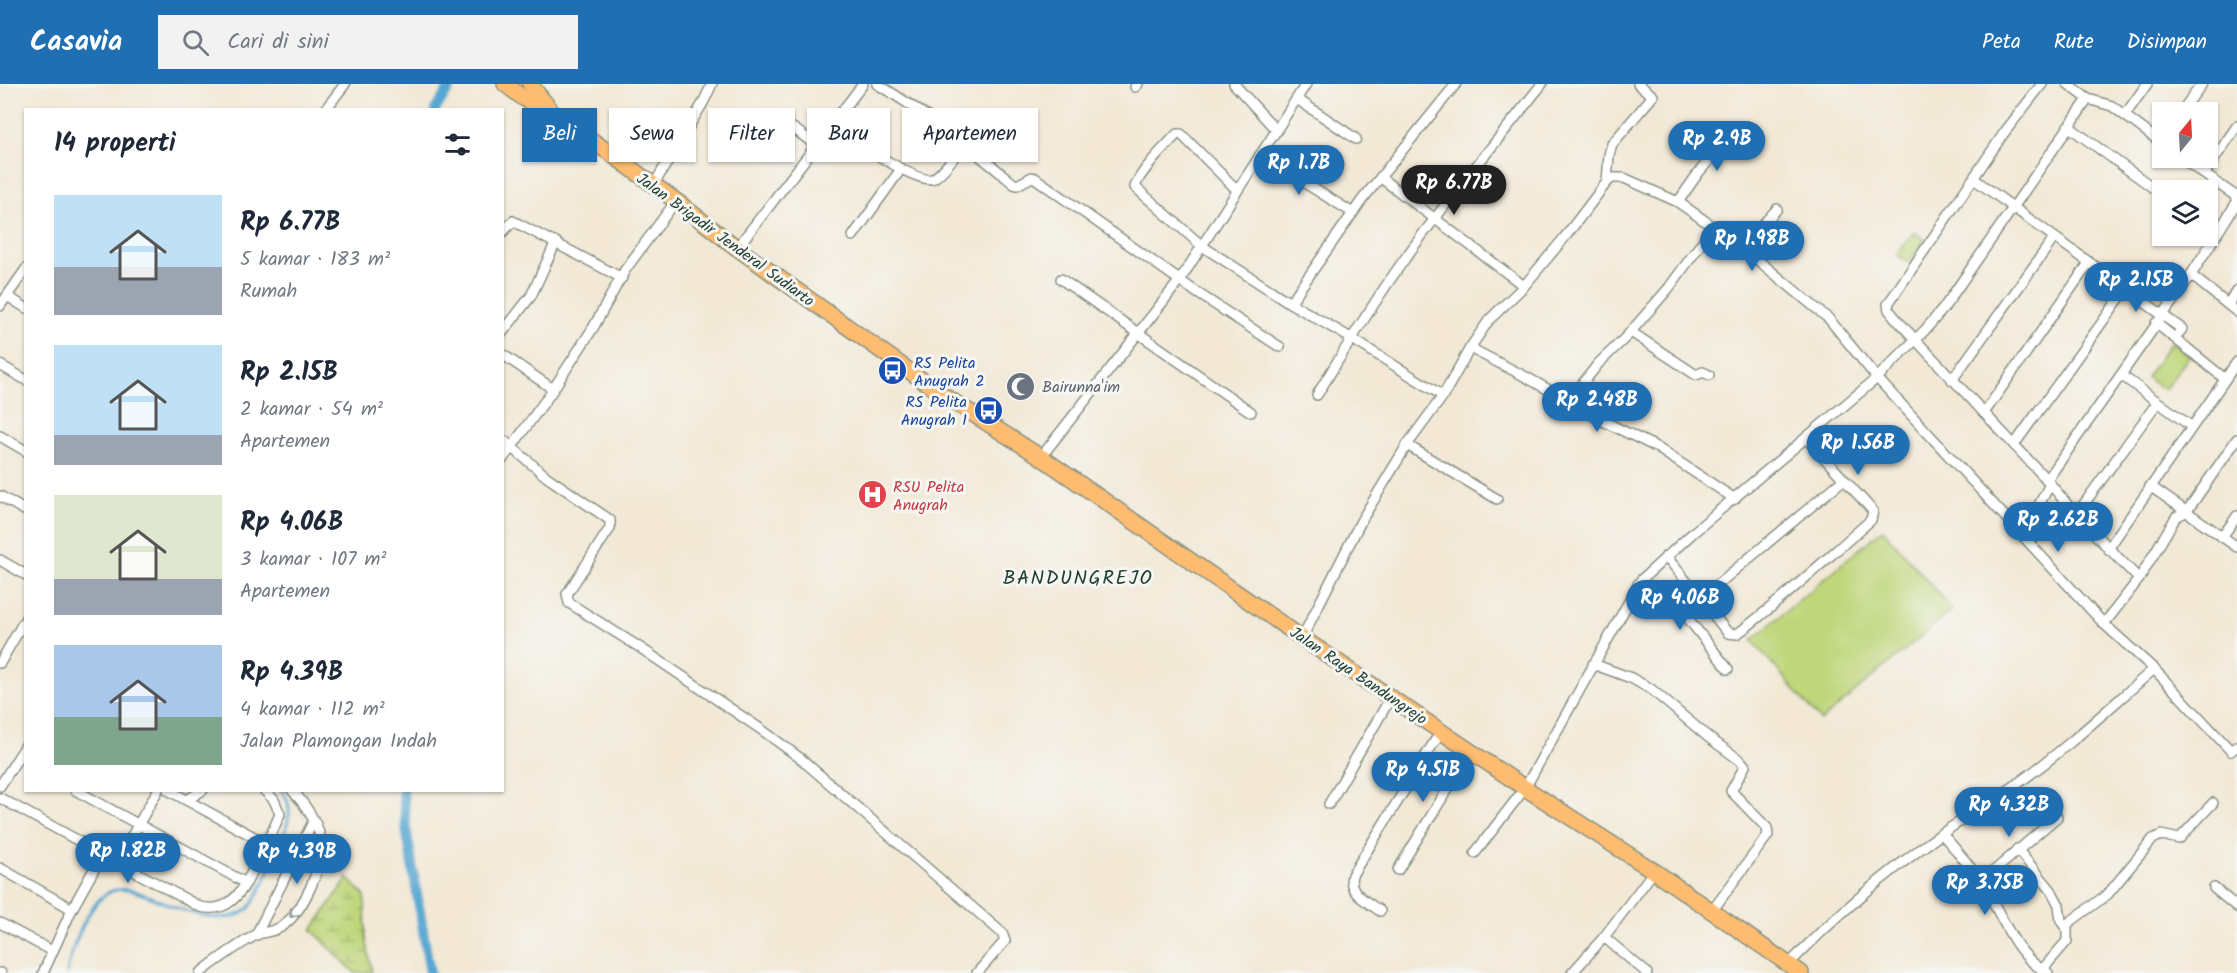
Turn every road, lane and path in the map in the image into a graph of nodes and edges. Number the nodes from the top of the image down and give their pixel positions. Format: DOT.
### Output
graph roads {
  1 [pos="345,84"];
  2 [pos="505,84"];
  3 [pos="530,84"];
  4 [pos="712,84"];
  5 [pos="863,84"];
  6 [pos="877,84"];
  7 [pos="1234,84"];
  8 [pos="1306,84"];
  9 [pos="1456,84"];
  10 [pos="1542,84"];
  11 [pos="1638,84"];
  12 [pos="2042,84"];
  13 [pos="2147,84"];
  14 [pos="2202,84"];
  15 [pos="2072,85"];
  16 [pos="1297,99"];
  17 [pos="2088,99"];
  18 [pos="2188,102"];
  19 [pos="327,108"];
  20 [pos="545,108"];
  21 [pos="549,108"];
  22 [pos="845,108"];
  23 [pos="917,108"];
  24 [pos="2125,115"];
  25 [pos="2068,126"];
  26 [pos="2237,126"];
  27 [pos="1737,128"];
  28 [pos="795,130"];
  29 [pos="1277,131"];
  30 [pos="2152,134"];
  31 [pos="807,139"];
  32 [pos="1356,139"];
  33 [pos="597,145"];
  34 [pos="1260,155"];
  35 [pos="807,158"];
  36 [pos="890,162"];
  37 [pos="948,162"];
  38 [pos="988,162"];
  39 [pos="2195,168"];
  40 [pos="901,169"];
  41 [pos="2204,174"];
  42 [pos="1381,178"];
  43 [pos="1974,179"];
  44 [pos="1607,182"];
  45 [pos="653,186"];
  46 [pos="2152,187"];
  47 [pos="1237,190"];
  48 [pos="2237,197"];
  49 [pos="676,201"];
  50 [pos="1678,202"];
  51 [pos="2237,202"];
  52 [pos="2012,207"];
  53 [pos="1777,209"];
  54 [pos="1353,213"];
  55 [pos="1436,217"];
  56 [pos="2218,225"];
  57 [pos="1714,226"];
  58 [pos="504,230"];
  59 [pos="853,236"];
  60 [pos="2054,238"];
  61 [pos="556,242"];
  62 [pos="1202,246"];
  63 [pos="2205,246"];
  64 [pos="1742,247"];
  65 [pos="737,248"];
  66 [pos="2089,263"];
  67 [pos="24,272"];
  68 [pos="2191,275"];
  69 [pos="622,278"];
  70 [pos="1061,279"];
  71 [pos="1180,280"];
  72 [pos="1524,285"];
  73 [pos="2126,289"];
  74 [pos="2237,290"];
  75 [pos="7,296"];
  76 [pos="1290,303"];
  77 [pos="2228,304"];
  78 [pos="0,306"];
  79 [pos="24,307"];
  80 [pos="2237,312"];
  81 [pos="2163,315"];
  82 [pos="2156,323"];
  83 [pos="504,330"];
  84 [pos="1631,332"];
  85 [pos="1139,333"];
  86 [pos="1352,338"];
  87 [pos="2175,338"];
  88 [pos="1916,340"];
  89 [pos="1280,347"];
  90 [pos="1470,348"];
  91 [pos="504,355"];
  92 [pos="0,365"];
  93 [pos="2236,365"];
  94 [pos="1709,375"];
  95 [pos="2121,375"];
  96 [pos="1877,378"];
  97 [pos="24,379"];
  98 [pos="2225,379"];
  99 [pos="1952,380"];
  100 [pos="553,389"];
  101 [pos="1317,395"];
  102 [pos="1443,396"];
  103 [pos="946,397"];
  104 [pos="1569,401"];
  105 [pos="2157,403"];
  106 [pos="1251,412"];
  107 [pos="1984,413"];
  108 [pos="2192,427"];
  109 [pos="0,436"];
  110 [pos="1806,438"];
  111 [pos="2237,440"];
  112 [pos="504,441"];
  113 [pos="2014,445"];
  114 [pos="1407,446"];
  115 [pos="511,447"];
  116 [pos="24,450"];
  117 [pos="504,457"];
  118 [pos="1041,457"];
  119 [pos="1843,480"];
  120 [pos="2048,482"];
  121 [pos="2150,486"];
  122 [pos="0,496"];
  123 [pos="1497,499"];
  124 [pos="1735,499"];
  125 [pos="24,510"];
  126 [pos="2187,511"];
  127 [pos="2076,515"];
  128 [pos="2237,516"];
  129 [pos="2023,535"];
  130 [pos="2222,537"];
  131 [pos="2237,547"];
  132 [pos="2108,549"];
  133 [pos="1666,556"];
  134 [pos="0,561"];
  135 [pos="24,574"];
  136 [pos="2139,579"];
  137 [pos="1638,584"];
  138 [pos="1700,599"];
  139 [pos="24,621"];
  140 [pos="2104,624"];
  141 [pos="1302,638"];
  142 [pos="0,663"];
  143 [pos="1593,664"];
  144 [pos="1728,669"];
  145 [pos="2154,669"];
  146 [pos="1391,697"];
  147 [pos="1441,731"];
  148 [pos="1471,751"];
  149 [pos="2235,751"];
  150 [pos="21,762"];
  151 [pos="0,786"];
  152 [pos="1525,788"];
  153 [pos="79,792"];
  154 [pos="157,792"];
  155 [pos="172,792"];
  156 [pos="200,792"];
  157 [pos="266,792"];
  158 [pos="294,792"];
  159 [pos="0,798"];
  160 [pos="188,800"];
  161 [pos="2212,803"];
  162 [pos="1329,804"];
  163 [pos="2057,817"];
  164 [pos="313,822"];
  165 [pos="138,823"];
  166 [pos="1942,834"];
  167 [pos="267,844"];
  168 [pos="2017,849"];
  169 [pos="1475,853"];
  170 [pos="102,855"];
  171 [pos="117,862"];
  172 [pos="0,868"];
  173 [pos="1398,870"];
  174 [pos="1654,871"];
  175 [pos="1981,882"];
  176 [pos="246,883"];
  177 [pos="2214,888"];
  178 [pos="2237,907"];
  179 [pos="72,909"];
  180 [pos="1380,910"];
  181 [pos="1712,911"];
  182 [pos="0,923"];
  183 [pos="2066,928"];
  184 [pos="256,935"];
  185 [pos="1604,937"];
  186 [pos="52,951"];
  187 [pos="1795,969"];
  188 [pos="2045,971"];
  189 [pos="43,973"];
  190 [pos="200,973"];
  191 [pos="977,973"];
  192 [pos="1572,973"];
  193 [pos="1647,973"];
  1 -- 19 [label="street"];
  2 -- 20 [label="main road, Jalan Brigadir Jenderal Sudiarto"];
  3 -- 21 [label="main road"];
  4 -- 45 [label="street"];
  5 -- 22 [label="street"];
  6 -- 23 [label="street"];
  7 -- 29 [label="street"];
  8 -- 16 [label="street"];
  9 -- 42 [label="street"];
  10 -- 55 [label="street"];
  11 -- 44 [label="street"];
  12 -- 43 [label="street"];
  13 -- 24 [label="street"];
  14 -- 18 [label="street"];
  15 -- 17 [label="street"];
  16 -- 29 [label="street"];
  16 -- 32 [label="street"];
  17 -- 24 [label="street"];
  17 -- 25 [label="street"];
  24 -- 30 [label="street"];
  25 -- 46 [label="street"];
  25 -- 52 [label="street"];
  26 -- 41 [label="street"];
  27 -- 50 [label="street"];
  28 -- 31 [label="street"];
  29 -- 34 [label="street"];
  33 -- 45 [label="main road, Jalan Brigadir Jenderal Sudiarto"];
  34 -- 47 [label="street"];
  34 -- 54 [label="street"];
  35 -- 65 [label="street"];
  36 -- 40 [label="street"];
  37 -- 40 [label="street"];
  38 -- 71 [label="street"];
  39 -- 41 [label="street"];
  40 -- 59 [label="street"];
  41 -- 48 [label="street"];
  42 -- 54 [label="street"];
  42 -- 55 [label="street"];
  43 -- 52 [label="street"];
  43 -- 88 [label="street"];
  44 -- 50 [label="street"];
  44 -- 72 [label="street"];
  45 -- 49 [label="main road, Jalan Brigadir Jenderal Sudiarto"];
  47 -- 62 [label="street"];
  47 -- 62 [label="street"];
  49 -- 65 [label="main road, Jalan Brigadir Jenderal Sudiarto"];
  49 -- 69 [label="street"];
  50 -- 57 [label="street"];
  51 -- 56 [label="street"];
  52 -- 60 [label="street"];
  52 -- 88 [label="street"];
  53 -- 64 [label="street"];
  54 -- 76 [label="street"];
  55 -- 72 [label="street"];
  55 -- 86 [label="street"];
  57 -- 64 [label="street"];
  57 -- 84 [label="street"];
  58 -- 61 [label="street"];
  60 -- 66 [label="street"];
  60 -- 99 [label="street"];
  61 -- 69 [label="street"];
  61 -- 83 [label="street"];
  62 -- 71 [label="street"];
  62 -- 76 [label="street"];
  63 -- 68 [label="street"];
  64 -- 96 [label="street"];
  65 -- 103 [label="main road, Jalan Brigadir Jenderal Sudiarto"];
  66 -- 73 [label="street"];
  66 -- 107 [label="street"];
  67 -- 75 [label="street"];
  68 -- 77 [label="street"];
  68 -- 81 [label="street"];
  69 -- 100 [label="street"];
  70 -- 85 [label="street"];
  71 -- 85 [label="street"];
  71 -- 89 [label="street"];
  72 -- 90 [label="street"];
  73 -- 81 [label="street"];
  73 -- 113 [label="street"];
  74 -- 77 [label="street"];
  75 -- 78 [label="street"];
  75 -- 79 [label="street"];
  76 -- 86 [label="street"];
  77 -- 80 [label="street"];
  81 -- 82 [label="street"];
  81 -- 87 [label="street"];
  82 -- 87 [label="street"];
  82 -- 95 [label="street"];
  84 -- 94 [label="street"];
  84 -- 104 [label="street"];
  85 -- 106 [label="street"];
  85 -- 118 [label="street"];
  86 -- 101 [label="street"];
  86 -- 102 [label="street"];
  87 -- 98 [label="street"];
  88 -- 96 [label="street"];
  88 -- 99 [label="street"];
  90 -- 102 [label="street"];
  90 -- 104 [label="street"];
  91 -- 100 [label="street"];
  92 -- 97 [label="street"];
  93 -- 98 [label="street"];
  95 -- 105 [label="street"];
  95 -- 120 [label="street"];
  96 -- 110 [label="street"];
  96 -- 129 [label="street"];
  98 -- 108 [label="street"];
  99 -- 107 [label="street"];
  100 -- 115 [label="street"];
  102 -- 114 [label="street"];
  103 -- 118 [label="main road, Jalan Raya Bandungrejo"];
  104 -- 124 [label="street"];
  105 -- 108 [label="street"];
  105 -- 127 [label="street"];
  107 -- 113 [label="street"];
  108 -- 121 [label="street"];
  109 -- 116 [label="street"];
  110 -- 119 [label="street"];
  110 -- 124 [label="street"];
  111 -- 126 [label="street"];
  112 -- 115 [label="street"];
  113 -- 120 [label="street"];
  114 -- 123 [label="street"];
  114 -- 141 [label="street"];
  115 -- 117 [label="street"];
  115 -- 191 [label="street"];
  118 -- 141 [label="main road, Jalan Raya Bandungrejo"];
  119 -- 138 [label="street"];
  119 -- 138 [label="street"];
  120 -- 127 [label="street"];
  120 -- 129 [label="street"];
  121 -- 126 [label="street"];
  121 -- 132 [label="street"];
  122 -- 125 [label="street"];
  124 -- 133 [label="street"];
  126 -- 130 [label="street"];
  126 -- 136 [label="street"];
  127 -- 132 [label="street"];
  128 -- 130 [label="street"];
  129 -- 140 [label="street"];
  130 -- 131 [label="street"];
  132 -- 136 [label="street"];
  133 -- 137 [label="street"];
  133 -- 138 [label="street"];
  134 -- 135 [label="street"];
  136 -- 140 [label="street"];
  137 -- 143 [label="street"];
  137 -- 144 [label="street"];
  139 -- 142 [label="street"];
  140 -- 145 [label="street"];
  141 -- 146 [label="main road, Jalan Raya Bandungrejo"];
  143 -- 152 [label="street"];
  143 -- 181 [label="street"];
  145 -- 149 [label="street"];
  145 -- 166 [label="street"];
  146 -- 147 [label="main road, Jalan Raya Bandungrejo"];
  146 -- 162 [label="street"];
  147 -- 148 [label="main road, Jalan Raya Bandungrejo"];
  147 -- 180 [label="street"];
  148 -- 152 [label="main road, Jalan Raya Bandungrejo"];
  148 -- 173 [label="street"];
  150 -- 151 [label="street"];
  152 -- 169 [label="street"];
  152 -- 174 [label="main road, Jalan Raya Bandungrejo"];
  153 -- 165 [label="street"];
  154 -- 165 [label="street"];
  155 -- 160 [label="street"];
  156 -- 160 [label="street"];
  157 -- 167 [label="street"];
  158 -- 164 [label="street"];
  159 -- 170 [label="street"];
  160 -- 167 [label="street"];
  161 -- 183 [label="street"];
  163 -- 168 [label="street"];
  164 -- 184 [label="street"];
  164 -- 184 [label="street, one-way"];
  165 -- 171 [label="street"];
  165 -- 176 [label="street"];
  166 -- 175 [label="street"];
  166 -- 187 [label="street"];
  167 -- 176 [label="street"];
  168 -- 175 [label="street"];
  168 -- 183 [label="street"];
  170 -- 171 [label="street"];
  170 -- 179 [label="street"];
  171 -- 176 [label="street"];
  172 -- 179 [label="street"];
  174 -- 181 [label="main road, Jalan Raya Bandungrejo"];
  174 -- 185 [label="street"];
  175 -- 188 [label="street"];
  177 -- 178 [label="street"];
  179 -- 186 [label="street"];
  181 -- 187 [label="main road, Jalan Raya Bandungrejo"];
  182 -- 186 [label="street"];
  183 -- 188 [label="street"];
  184 -- 190 [label="street"];
  185 -- 192 [label="street"];
  185 -- 193 [label="street"];
  186 -- 189 [label="street"];
}
